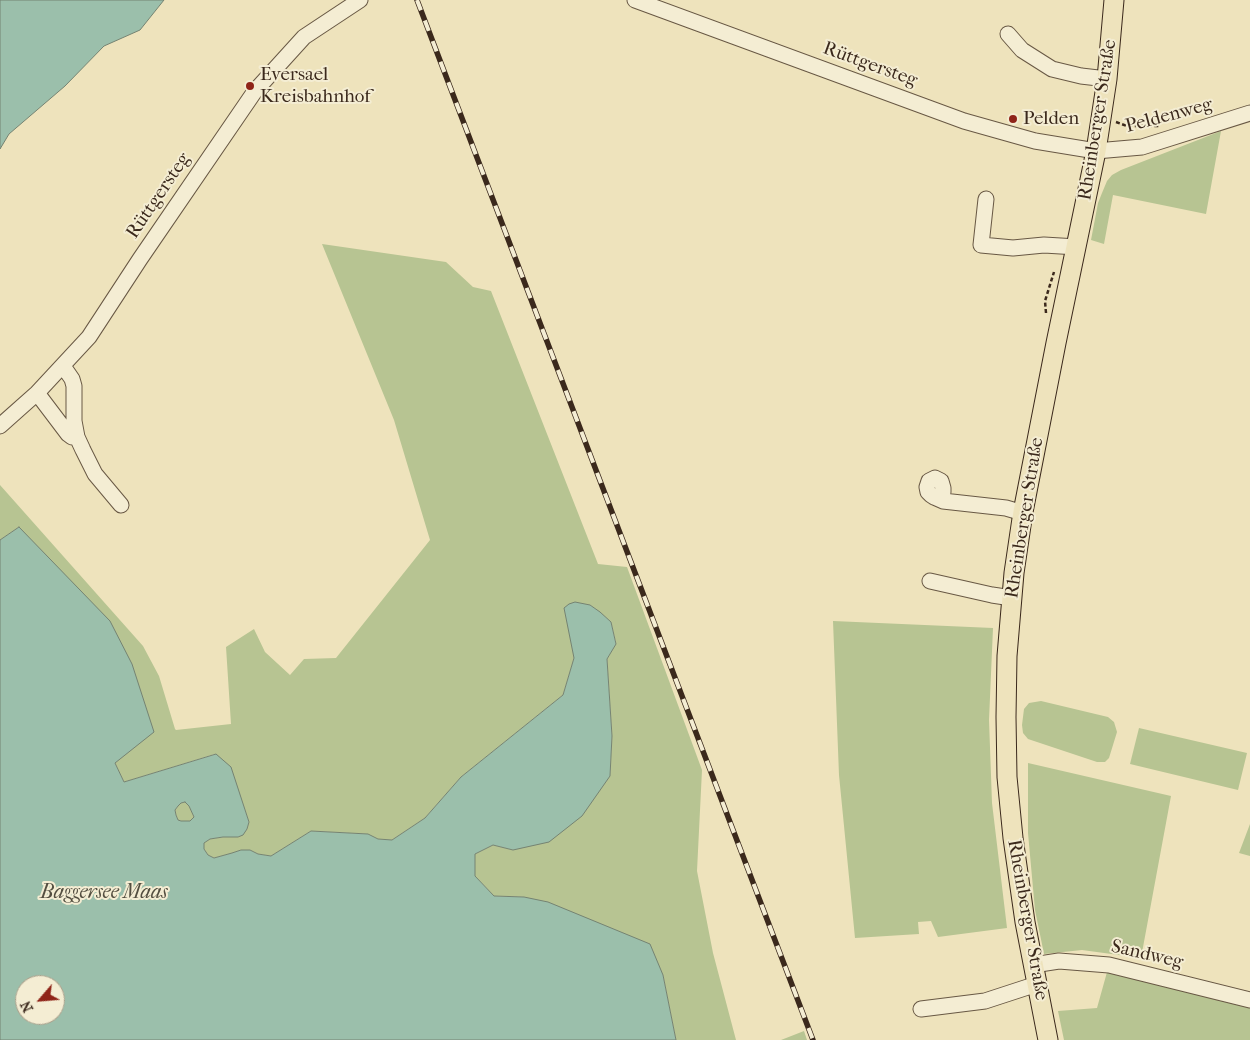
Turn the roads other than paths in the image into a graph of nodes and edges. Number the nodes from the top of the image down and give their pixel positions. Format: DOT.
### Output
graph roads {
  1 [pos="360,0"];
  2 [pos="634,0"];
  3 [pos="1114,0"];
  4 [pos="1008,34"];
  5 [pos="1107,79"];
  6 [pos="1250,113"];
  7 [pos="1096,151"];
  8 [pos="986,198"];
  9 [pos="1077,247"];
  10 [pos="63,366"];
  11 [pos="37,393"];
  12 [pos="0,426"];
  13 [pos="77,437"];
  14 [pos="934,497"];
  15 [pos="121,505"];
  16 [pos="1023,513"];
  17 [pos="930,581"];
  18 [pos="1012,598"];
  19 [pos="1033,965"];
  20 [pos="1037,984"];
  21 [pos="1250,1000"];
  22 [pos="921,1009"];
  23 [pos="1048,1040"];
  1 -- 10 [label="street, Rüttgersteg"];
  2 -- 7 [label="street, Rüttgersteg"];
  3 -- 5 [label="main road, Rheinberger Straße"];
  4 -- 5 [label="street"];
  5 -- 7 [label="main road, Rheinberger Straße"];
  6 -- 7 [label="street, Peldenweg"];
  7 -- 9 [label="main road, Rheinberger Straße"];
  8 -- 9 [label="street"];
  9 -- 16 [label="main road, Rheinberger Straße"];
  10 -- 11 [label="street, Rüttgersteg"];
  10 -- 13 [label="street"];
  11 -- 12 [label="street, Rüttgersteg"];
  11 -- 13 [label="street"];
  13 -- 15 [label="street"];
  14 -- 16 [label="street"];
  16 -- 18 [label="main road, Rheinberger Straße"];
  17 -- 18 [label="street"];
  18 -- 19 [label="main road, Rheinberger Straße"];
  19 -- 20 [label="main road, Rheinberger Straße"];
  19 -- 21 [label="street, Sandweg"];
  20 -- 22 [label="street"];
  20 -- 23 [label="main road, Rheinberger Straße"];
}
